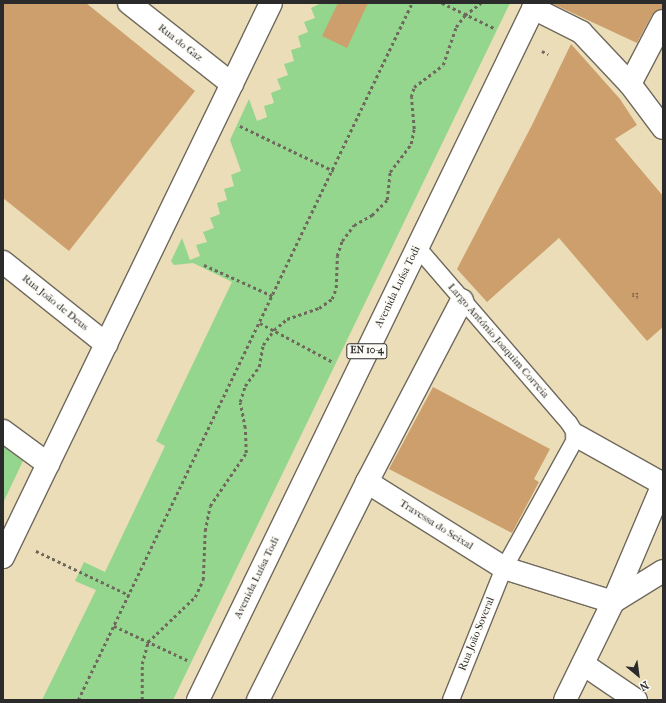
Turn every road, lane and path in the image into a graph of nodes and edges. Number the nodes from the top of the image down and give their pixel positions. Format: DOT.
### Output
graph roads {
  1 [pos="129,3"];
  2 [pos="271,3"];
  3 [pos="412,3"];
  4 [pos="442,3"];
  5 [pos="481,3"];
  6 [pos="534,6"];
  7 [pos="465,15"];
  8 [pos="663,21"];
  9 [pos="518,39"];
  10 [pos="232,84"];
  11 [pos="630,84"];
  12 [pos="217,114"];
  13 [pos="663,128"];
  14 [pos="334,170"];
  15 [pos="417,247"];
  16 [pos="3,262"];
  17 [pos="204,265"];
  18 [pos="273,296"];
  19 [pos="462,300"];
  20 [pos="260,323"];
  21 [pos="274,330"];
  22 [pos="106,344"];
  23 [pos="354,378"];
  24 [pos="3,431"];
  25 [pos="577,436"];
  26 [pos="48,464"];
  27 [pos="367,482"];
  28 [pos="663,484"];
  29 [pos="8,548"];
  30 [pos="504,568"];
  31 [pos="663,571"];
  32 [pos="129,595"];
  33 [pos="613,602"];
  34 [pos="114,626"];
  35 [pos="148,642"];
  36 [pos="582,664"];
  37 [pos="212,671"];
  38 [pos="78,700"];
  39 [pos="142,700"];
  40 [pos="198,700"];
  41 [pos="258,700"];
  42 [pos="451,700"];
  43 [pos="565,700"];
  44 [pos="636,700"];
  1 -- 10 [label="street, Rua do Gaz"];
  2 -- 10 [label="street"];
  3 -- 14 [label="path"];
  4 -- 7 [label="path"];
  5 -- 7 [label="path"];
  6 -- 9 [label="street, Avenida Luísa Todi / EN 10-4"];
  6 -- 11 [label="street"];
  7 -- 9 [label="path"];
  7 -- 21 [label="path"];
  8 -- 11 [label="street"];
  9 -- 15 [label="street, Avenida Luísa Todi / EN 10-4"];
  10 -- 12 [label="street"];
  11 -- 13 [label="street"];
  12 -- 14 [label="path"];
  12 -- 22 [label="street"];
  14 -- 18 [label="path"];
  15 -- 19 [label="lane, Largo António Joaquim Correia"];
  15 -- 23 [label="street, Avenida Luísa Todi / EN 10-4"];
  16 -- 22 [label="street, Rua João de Deus"];
  17 -- 18 [label="path"];
  18 -- 20 [label="path"];
  19 -- 25 [label="lane, Largo António Joaquim Correia"];
  19 -- 27 [label="street"];
  20 -- 21 [label="path"];
  20 -- 32 [label="path"];
  21 -- 23 [label="path"];
  21 -- 35 [label="path"];
  22 -- 26 [label="street"];
  23 -- 37 [label="street, Avenida Luísa Todi / EN 10-4"];
  24 -- 26 [label="street"];
  25 -- 28 [label="street, Largo António Joaquim Correia"];
  25 -- 30 [label="lane"];
  26 -- 29 [label="street"];
  27 -- 30 [label="street, Travessa do Seixal"];
  27 -- 41 [label="street"];
  28 -- 33 [label="street, Largo António Joaquim Correia"];
  29 -- 32 [label="path"];
  30 -- 33 [label="street"];
  30 -- 42 [label="lane, Rua João Soveral"];
  31 -- 33 [label="street"];
  32 -- 34 [label="path"];
  33 -- 36 [label="street, Largo António Joaquim Correia"];
  34 -- 35 [label="path"];
  34 -- 38 [label="path"];
  35 -- 37 [label="path"];
  35 -- 39 [label="path"];
  36 -- 43 [label="street, Largo António Joaquim Correia"];
  36 -- 44 [label="street"];
  37 -- 40 [label="street, Avenida Luísa Todi / EN 10-4"];
}
